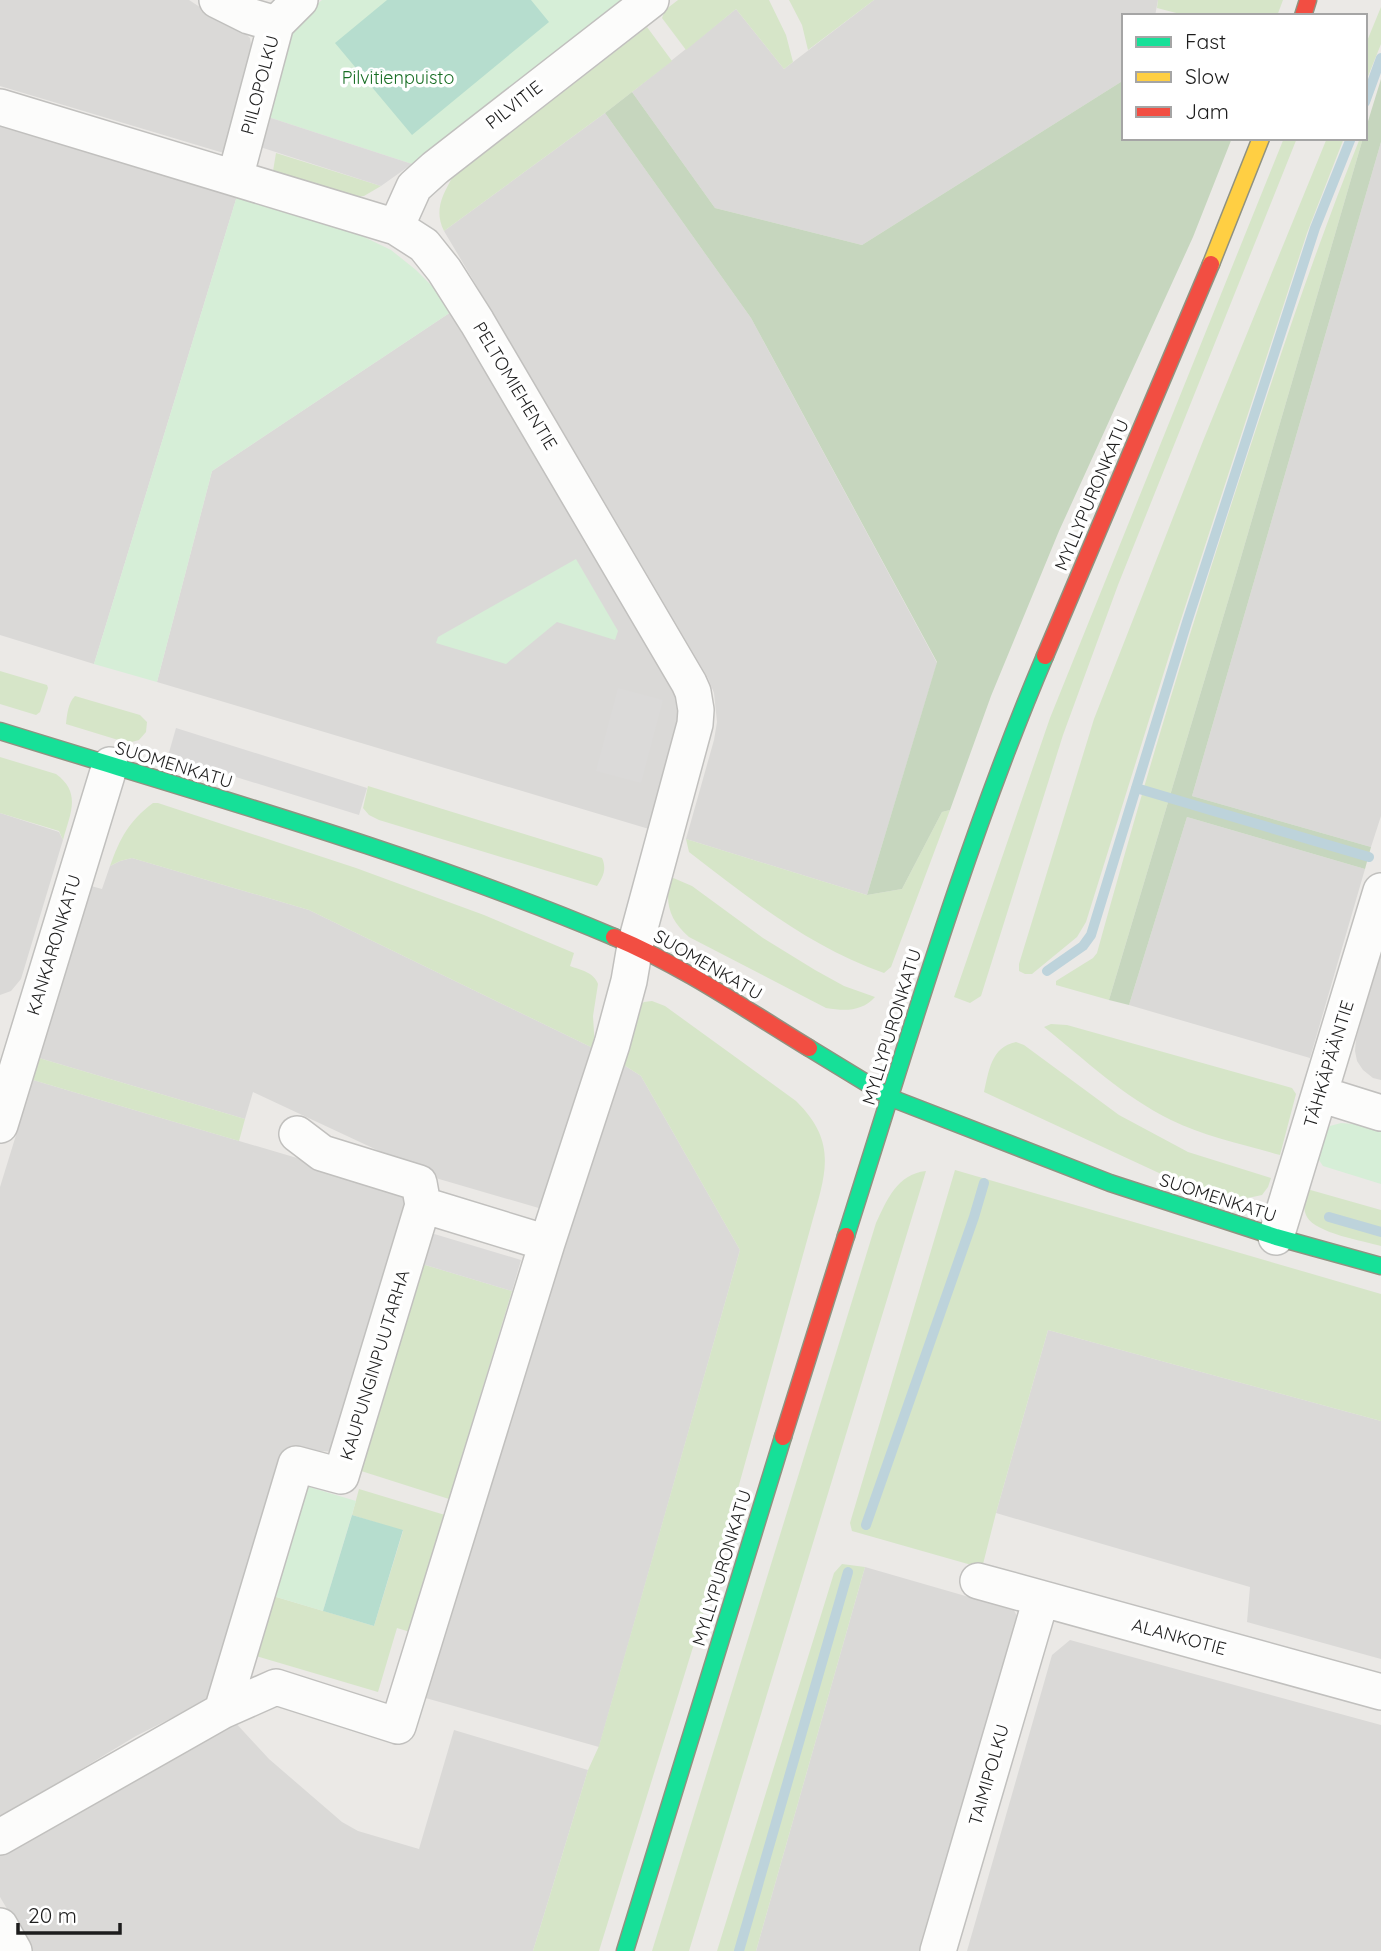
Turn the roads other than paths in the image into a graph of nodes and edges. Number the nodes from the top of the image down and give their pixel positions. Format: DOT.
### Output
graph roads {
  1 [pos="216,0"];
  2 [pos="651,0"];
  3 [pos="288,12"];
  4 [pos="0,107"];
  5 [pos="1260,140"];
  6 [pos="235,178"];
  7 [pos="396,227"];
  8 [pos="0,731"];
  9 [pos="110,765"];
  10 [pos="1381,891"];
  11 [pos="635,946"];
  12 [pos="15,1021"];
  13 [pos="1320,1094"];
  14 [pos="891,1098"];
  15 [pos="1381,1113"];
  16 [pos="0,1125"];
  17 [pos="297,1134"];
  18 [pos="423,1205"];
  19 [pos="1276,1237"];
  20 [pos="547,1243"];
  21 [pos="1381,1266"];
  22 [pos="978,1581"];
  23 [pos="1041,1599"];
  24 [pos="1381,1692"];
  25 [pos="222,1712"];
  26 [pos="0,1837"];
  27 [pos="0,1926"];
  28 [pos="14,1951"];
  29 [pos="625,1951"];
  30 [pos="938,1951"];
  1 -- 3 [label="street"];
  2 -- 7 [label="street, PILVITIE"];
  3 -- 6 [label="street, PIILOPOLKU"];
  4 -- 6 [label="street, PELTOMIEHENTIE"];
  5 -- 14 [label="street, MYLLYPURONKATU"];
  6 -- 7 [label="street, PELTOMIEHENTIE"];
  7 -- 11 [label="street, PELTOMIEHENTIE"];
  8 -- 9 [label="street, SUOMENKATU"];
  9 -- 11 [label="street, SUOMENKATU"];
  9 -- 12 [label="street, KANKARONKATU"];
  10 -- 13 [label="street, TÄHKÄPÄÄNTIE"];
  11 -- 14 [label="street, SUOMENKATU"];
  11 -- 20 [label="street"];
  12 -- 16 [label="street, KANKARONKATU"];
  13 -- 15 [label="street"];
  13 -- 19 [label="street, TÄHKÄPÄÄNTIE"];
  14 -- 19 [label="street, SUOMENKATU"];
  14 -- 29 [label="street, MYLLYPURONKATU"];
  17 -- 18 [label="street"];
  18 -- 20 [label="street"];
  18 -- 25 [label="street, KAUPUNGINPUUTARHA"];
  19 -- 21 [label="street, SUOMENKATU"];
  20 -- 25 [label="street"];
  22 -- 23 [label="street, ALANKOTIE"];
  23 -- 24 [label="street, ALANKOTIE"];
  23 -- 30 [label="street, TAIMIPOLKU"];
  25 -- 26 [label="street"];
  27 -- 28 [label="street"];
}
